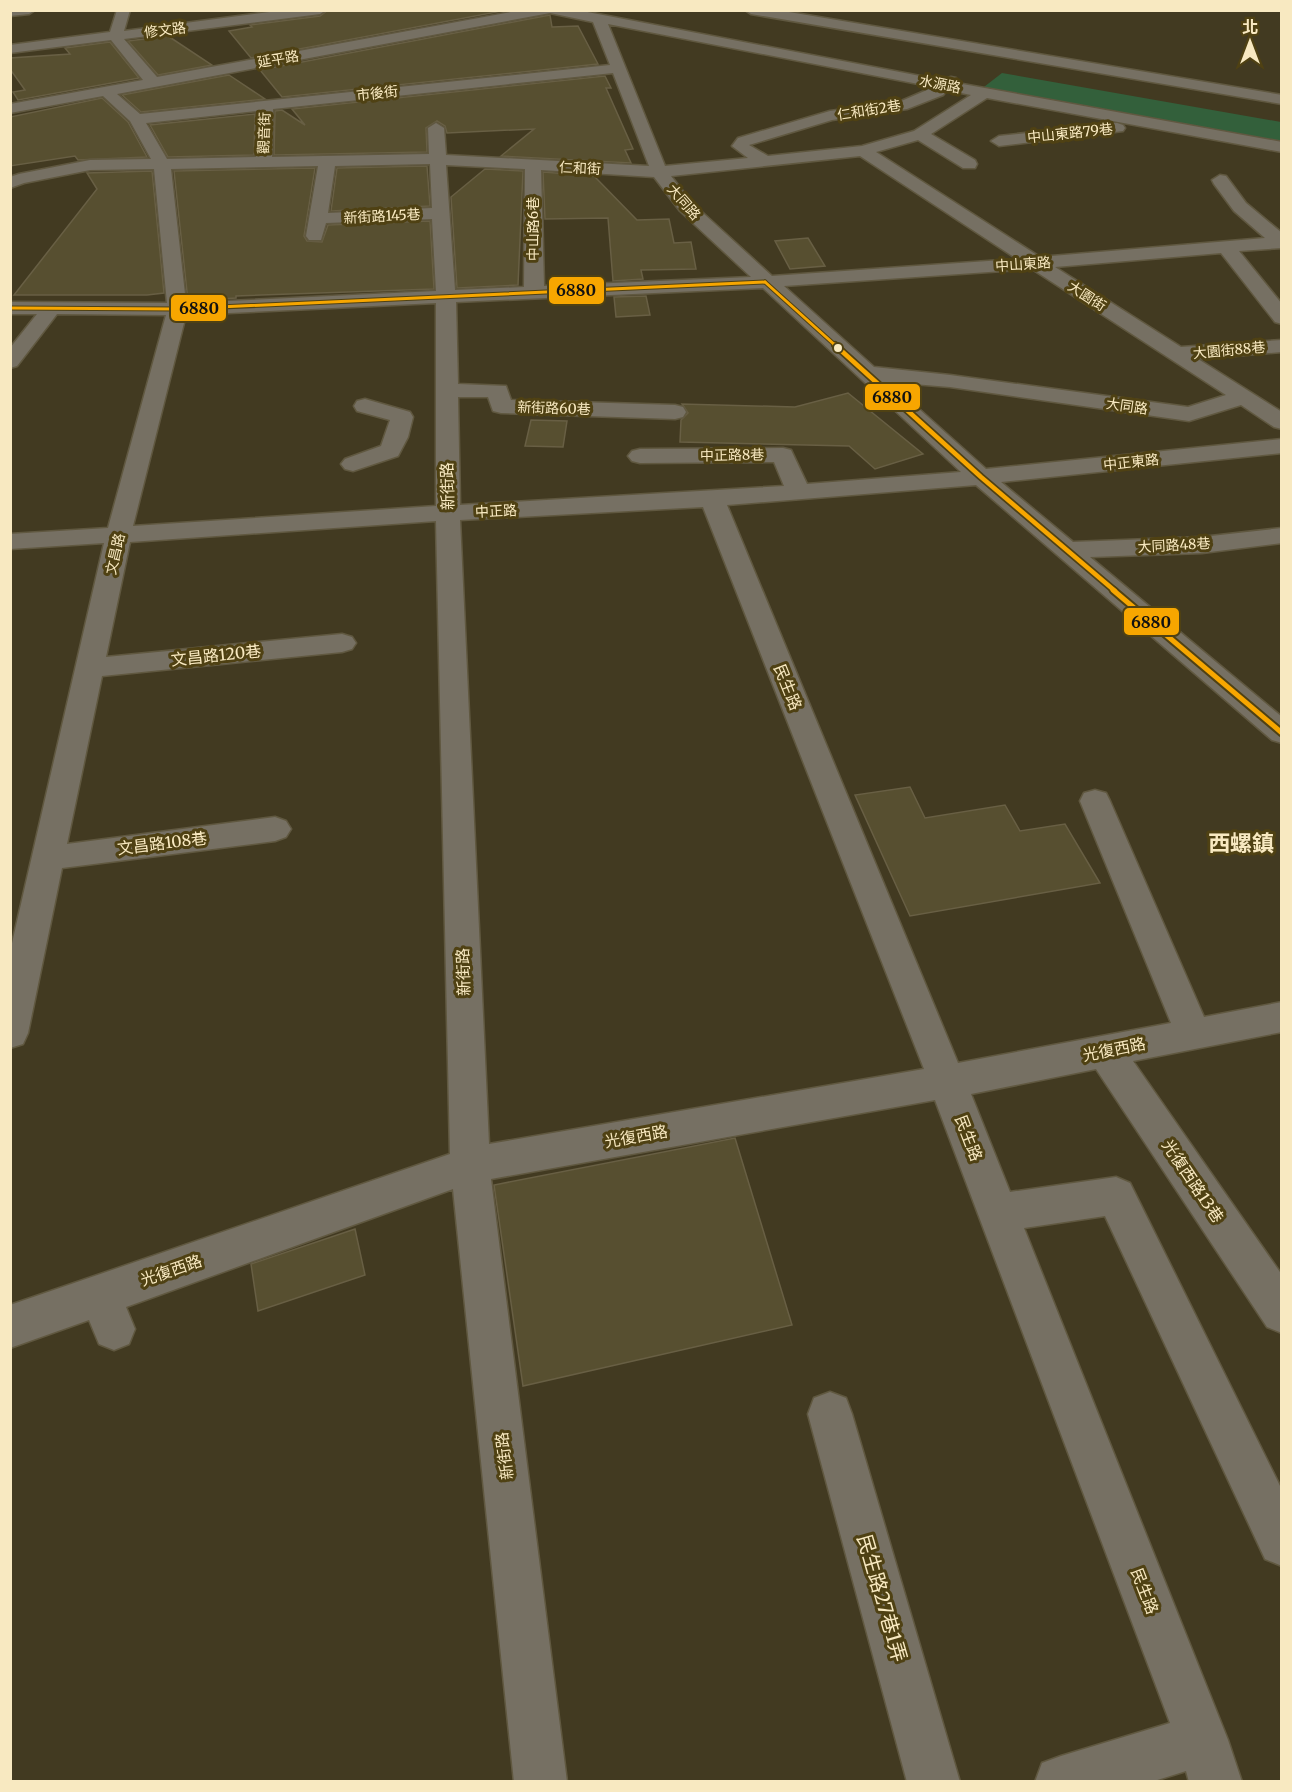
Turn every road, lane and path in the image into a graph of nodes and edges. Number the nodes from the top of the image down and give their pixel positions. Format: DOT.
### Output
graph roads {
  1 [pos="29,10"];
  2 [pos="124,10"];
  3 [pos="546,10"];
  4 [pos="554,10"];
  5 [pos="751,10"];
  6 [pos="10,12"];
  7 [pos="579,12"];
  8 [pos="324,13"];
  9 [pos="599,19"];
  10 [pos="337,31"];
  11 [pos="115,37"];
  12 [pos="348,46"];
  13 [pos="10,49"];
  14 [pos="1056,62"];
  15 [pos="980,66"];
  16 [pos="618,68"];
  17 [pos="963,75"];
  18 [pos="519,78"];
  19 [pos="153,82"];
  20 [pos="943,85"];
  21 [pos="106,91"];
  22 [pos="984,93"];
  23 [pos="528,96"];
  24 [pos="1281,100"];
  25 [pos="265,105"];
  26 [pos="10,109"];
  27 [pos="853,112"];
  28 [pos="136,119"];
  29 [pos="1139,122"];
  30 [pos="920,134"];
  31 [pos="999,141"];
  32 [pos="436,144"];
  33 [pos="884,144"];
  34 [pos="1281,147"];
  35 [pos="863,151"];
  36 [pos="327,161"];
  37 [pos="765,161"];
  38 [pos="264,162"];
  39 [pos="162,164"];
  40 [pos="969,164"];
  41 [pos="533,165"];
  42 [pos="659,172"];
  43 [pos="1220,180"];
  44 [pos="10,183"];
  45 [pos="440,213"];
  46 [pos="324,218"];
  47 [pos="315,236"];
  48 [pos="1281,242"];
  49 [pos="1226,247"];
  50 [pos="1035,263"];
  51 [pos="765,282"];
  52 [pos="534,293"];
  53 [pos="446,297"];
  54 [pos="10,308"];
  55 [pos="52,308"];
  56 [pos="177,309"];
  57 [pos="1281,318"];
  58 [pos="1281,346"];
  59 [pos="1177,354"];
  60 [pos="10,362"];
  61 [pos="866,373"];
  62 [pos="446,390"];
  63 [pos="1244,398"];
  64 [pos="365,406"];
  65 [pos="675,412"];
  66 [pos="1281,422"];
  67 [pos="422,435"];
  68 [pos="1281,446"];
  69 [pos="640,456"];
  70 [pos="353,464"];
  71 [pos="981,477"];
  72 [pos="799,492"];
  73 [pos="712,499"];
  74 [pos="448,513"];
  75 [pos="119,534"];
  76 [pos="1281,535"];
  77 [pos="10,542"];
  78 [pos="1066,549"];
  79 [pos="342,643"];
  80 [pos="90,668"];
  81 [pos="1281,733"];
  82 [pos="1095,801"];
  83 [pos="276,829"];
  84 [pos="49,858"];
  85 [pos="1281,1017"];
  86 [pos="10,1033"];
  87 [pos="1193,1034"];
  88 [pos="1105,1051"];
  89 [pos="947,1081"];
  90 [pos="470,1165"];
  91 [pos="998,1213"];
  92 [pos="1281,1311"];
  93 [pos="10,1327"];
  94 [pos="830,1414"];
  95 [pos="1281,1542"];
  96 [pos="1209,1761"];
  97 [pos="541,1782"];
  98 [pos="934,1782"];
  99 [pos="1061,1782"];
  1 -- 6 [label="street"];
  2 -- 11 [label="street"];
  3 -- 12 [label="street, 延平路"];
  4 -- 7 [label="street"];
  5 -- 14 [label="street"];
  7 -- 9 [label="street"];
  8 -- 11 [label="street, 修文路"];
  9 -- 16 [label="street, 大同路"];
  9 -- 20 [label="street, 水源路"];
  10 -- 12 [label="street"];
  11 -- 13 [label="street, 修文路"];
  11 -- 19 [label="street"];
  12 -- 19 [label="street, 延平路"];
  14 -- 15 [label="street"];
  14 -- 24 [label="street"];
  16 -- 18 [label="street, 市後街"];
  16 -- 42 [label="street, 大同路"];
  17 -- 20 [label="street, 仁和街2巷"];
  18 -- 23 [label="street"];
  18 -- 25 [label="street, 市後街"];
  19 -- 21 [label="street, 延平路"];
  20 -- 22 [label="street, 水源路"];
  20 -- 27 [label="street, 仁和街2巷"];
  21 -- 26 [label="street, 延平路"];
  21 -- 28 [label="street, 文昌路"];
  22 -- 29 [label="street, 水源路"];
  22 -- 30 [label="street, 仁和街"];
  25 -- 28 [label="street, 市後街"];
  25 -- 38 [label="street, 觀音街"];
  27 -- 33 [label="street"];
  27 -- 37 [label="street, 仁和街2巷"];
  28 -- 39 [label="street, 文昌路"];
  29 -- 31 [label="street, 中山東路79巷"];
  29 -- 34 [label="street, 水源路"];
  30 -- 33 [label="street, 仁和街"];
  30 -- 40 [label="street"];
  32 -- 36 [label="street, 仁和街"];
  32 -- 41 [label="street, 仁和街"];
  32 -- 45 [label="street, 新街路"];
  33 -- 35 [label="street, 仁和街"];
  35 -- 37 [label="street, 仁和街"];
  35 -- 50 [label="street, 大園街"];
  36 -- 38 [label="street, 仁和街"];
  36 -- 47 [label="street"];
  37 -- 42 [label="street, 仁和街"];
  38 -- 39 [label="street, 仁和街"];
  39 -- 44 [label="street, 仁和街"];
  39 -- 56 [label="street, 文昌路"];
  41 -- 42 [label="street, 仁和街"];
  41 -- 52 [label="street, 中山路6巷"];
  42 -- 51 [label="street, 大同路"];
  43 -- 48 [label="street, 中山東路"];
  45 -- 46 [label="street, 新街路145巷"];
  45 -- 53 [label="street, 新街路"];
  48 -- 49 [label="street, 中山東路"];
  49 -- 50 [label="street, 中山東路"];
  49 -- 57 [label="street"];
  50 -- 51 [label="street, 中山東路"];
  50 -- 59 [label="street, 大園街"];
  51 -- 52 [label="street, 中山東路"];
  51 -- 61 [label="street, 大同路"];
  52 -- 53 [label="street, 中山東路"];
  53 -- 56 [label="street, 中山東路"];
  53 -- 62 [label="street, 新街路"];
  54 -- 55 [label="street, 中山東路"];
  55 -- 56 [label="street, 中山東路"];
  55 -- 60 [label="street"];
  56 -- 75 [label="street, 文昌路"];
  58 -- 59 [label="street, 大園街88巷"];
  59 -- 63 [label="street, 大園街"];
  61 -- 63 [label="street, 大同路"];
  61 -- 71 [label="street, 大同路"];
  62 -- 65 [label="street, 新街路60巷"];
  62 -- 67 [label="street, 新街路"];
  63 -- 66 [label="street, 大園街"];
  64 -- 67 [label="street"];
  67 -- 70 [label="street"];
  67 -- 74 [label="street, 新街路"];
  68 -- 71 [label="street, 中正東路"];
  69 -- 72 [label="street, 中正路8巷"];
  71 -- 72 [label="street, 中正路"];
  71 -- 78 [label="street, 大同路"];
  72 -- 73 [label="street, 中正路"];
  73 -- 74 [label="street, 中正路"];
  73 -- 89 [label="street, 民生路"];
  74 -- 75 [label="street, 中正路"];
  74 -- 90 [label="street, 新街路"];
  75 -- 77 [label="street, 中正路"];
  75 -- 80 [label="street, 文昌路"];
  76 -- 78 [label="street, 大同路48巷"];
  78 -- 81 [label="street, 大同路"];
  79 -- 80 [label="street, 文昌路120巷"];
  80 -- 84 [label="street, 文昌路"];
  82 -- 87 [label="street"];
  83 -- 84 [label="street, 文昌路108巷"];
  84 -- 86 [label="street, 文昌路"];
  85 -- 87 [label="street, 光復西路"];
  87 -- 88 [label="street, 光復西路"];
  88 -- 89 [label="street, 光復西路"];
  88 -- 92 [label="street, 光復西路13巷"];
  89 -- 90 [label="street, 光復西路"];
  89 -- 91 [label="street, 民生路"];
  90 -- 93 [label="street, 光復西路"];
  90 -- 97 [label="street, 新街路"];
  91 -- 95 [label="street"];
  91 -- 96 [label="street, 民生路"];
  94 -- 98 [label="street, 民生路27巷1弄"];
  96 -- 99 [label="street"];
}
